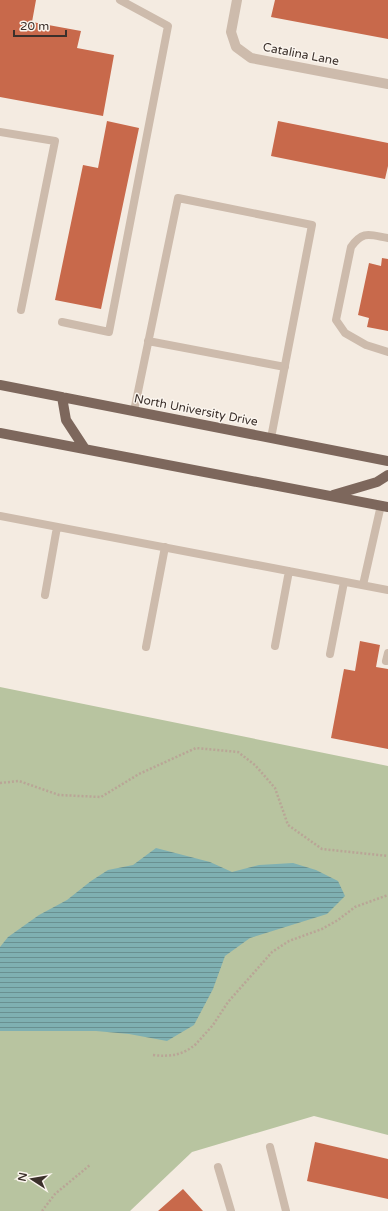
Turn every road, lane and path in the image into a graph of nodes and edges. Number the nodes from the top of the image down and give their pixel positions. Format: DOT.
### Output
graph roads {
  1 [pos="120,0"];
  2 [pos="237,0"];
  3 [pos="388,84"];
  4 [pos="0,132"];
  5 [pos="388,238"];
  6 [pos="21,310"];
  7 [pos="62,322"];
  8 [pos="148,341"];
  9 [pos="388,352"];
  10 [pos="285,368"];
  11 [pos="0,385"];
  12 [pos="62,397"];
  13 [pos="134,412"];
  14 [pos="0,433"];
  15 [pos="271,438"];
  16 [pos="85,449"];
  17 [pos="388,461"];
  18 [pos="388,475"];
  19 [pos="331,496"];
  20 [pos="386,504"];
  21 [pos="0,516"];
  22 [pos="57,527"];
  23 [pos="165,547"];
  24 [pos="289,571"];
  25 [pos="344,582"];
  26 [pos="363,585"];
  27 [pos="388,590"];
  28 [pos="45,595"];
  29 [pos="275,646"];
  30 [pos="146,647"];
  31 [pos="330,654"];
  32 [pos="0,783"];
  33 [pos="388,856"];
  34 [pos="388,894"];
  35 [pos="153,1055"];
  36 [pos="270,1147"];
  37 [pos="90,1165"];
  38 [pos="218,1167"];
  39 [pos="42,1211"];
  40 [pos="231,1211"];
  41 [pos="286,1211"];
  1 -- 7 [label="lane"];
  2 -- 3 [label="street, Catalina Lane"];
  4 -- 6 [label="lane"];
  5 -- 9 [label="lane"];
  8 -- 10 [label="lane"];
  8 -- 10 [label="lane"];
  8 -- 13 [label="lane"];
  10 -- 15 [label="lane"];
  11 -- 12 [label="main road, North University Drive"];
  12 -- 13 [label="main road, North University Drive"];
  12 -- 16 [label="main road"];
  13 -- 15 [label="main road, North University Drive"];
  14 -- 16 [label="main road"];
  15 -- 17 [label="main road, North University Drive"];
  16 -- 19 [label="main road"];
  18 -- 19 [label="main road"];
  19 -- 20 [label="main road"];
  20 -- 26 [label="lane"];
  21 -- 22 [label="lane"];
  22 -- 23 [label="lane"];
  22 -- 28 [label="lane"];
  23 -- 24 [label="lane"];
  23 -- 30 [label="lane"];
  24 -- 25 [label="lane"];
  24 -- 29 [label="lane"];
  25 -- 26 [label="lane"];
  25 -- 31 [label="lane"];
  26 -- 27 [label="lane"];
  32 -- 33 [label="path"];
  34 -- 35 [label="path"];
  36 -- 41 [label="lane"];
  37 -- 39 [label="path"];
  38 -- 40 [label="lane"];
}
